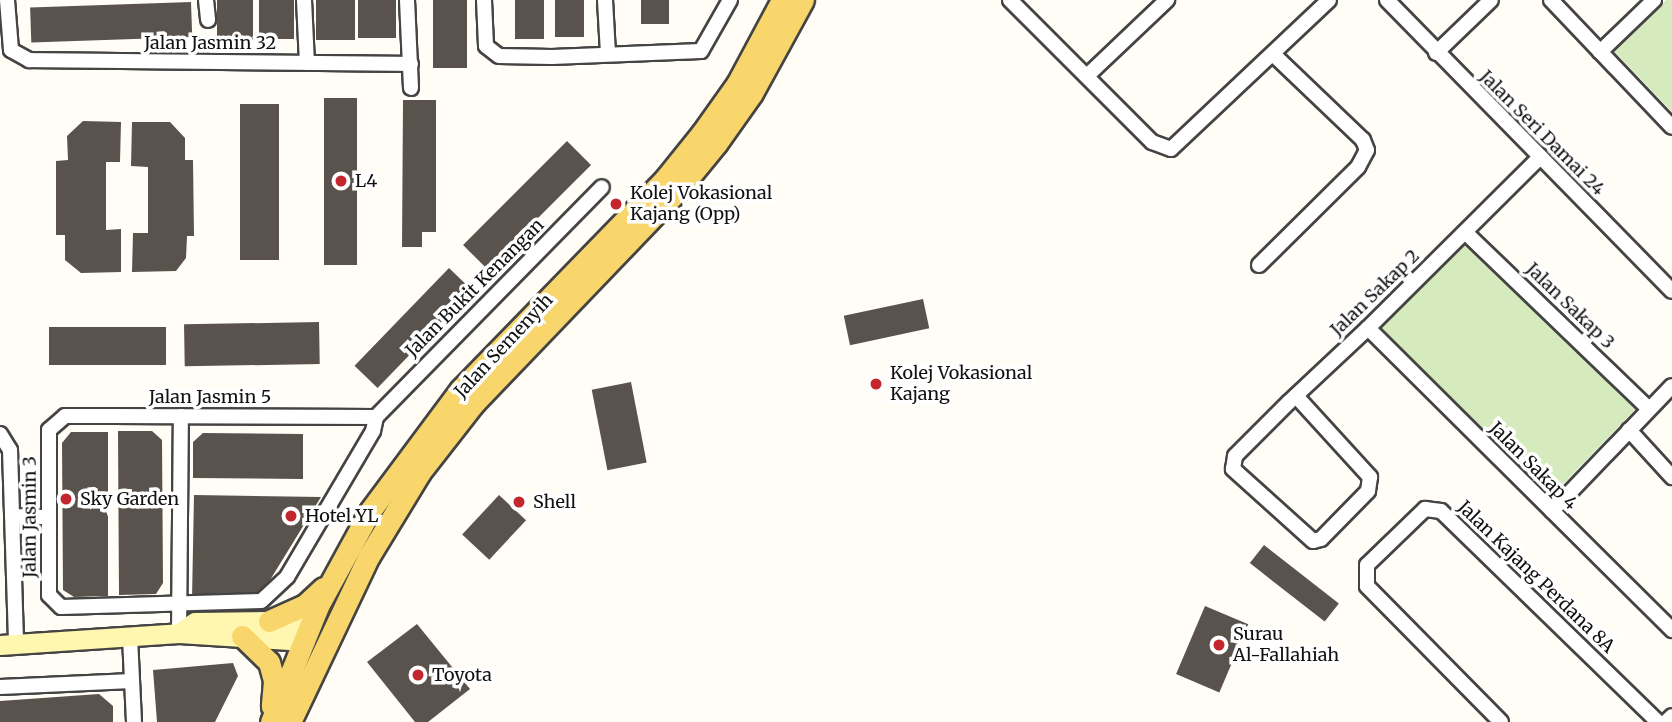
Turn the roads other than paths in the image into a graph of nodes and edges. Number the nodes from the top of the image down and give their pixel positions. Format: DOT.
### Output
graph roads {
  1 [pos="7,0"];
  2 [pos="206,0"];
  3 [pos="304,0"];
  4 [pos="407,0"];
  5 [pos="484,0"];
  6 [pos="605,0"];
  7 [pos="730,0"];
  8 [pos="782,0"];
  9 [pos="803,0"];
  10 [pos="1011,0"];
  11 [pos="1167,0"];
  12 [pos="1329,0"];
  13 [pos="1387,0"];
  14 [pos="1491,0"];
  15 [pos="1551,0"];
  16 [pos="1654,0"];
  17 [pos="208,20"];
  18 [pos="1600,52"];
  19 [pos="1436,53"];
  20 [pos="608,54"];
  21 [pos="1273,54"];
  22 [pos="307,63"];
  23 [pos="411,64"];
  24 [pos="1089,75"];
  25 [pos="411,88"];
  26 [pos="1672,127"];
  27 [pos="1540,157"];
  28 [pos="602,187"];
  29 [pos="1465,232"];
  30 [pos="1259,265"];
  31 [pos="1672,291"];
  32 [pos="1368,328"];
  33 [pos="1672,386"];
  34 [pos="1296,396"];
  35 [pos="1649,409"];
  36 [pos="181,416"];
  37 [pos="376,417"];
  38 [pos="49,430"];
  39 [pos="1629,430"];
  40 [pos="0,434"];
  41 [pos="1672,477"];
  42 [pos="1552,511"];
  43 [pos="12,516"];
  44 [pos="49,517"];
  45 [pos="337,570"];
  46 [pos="180,603"];
  47 [pos="269,621"];
  48 [pos="338,623"];
  49 [pos="1672,630"];
  50 [pos="179,633"];
  51 [pos="309,635"];
  52 [pos="130,636"];
  53 [pos="242,636"];
  54 [pos="8,645"];
  55 [pos="315,671"];
  56 [pos="132,681"];
  57 [pos="0,687"];
  58 [pos="1672,716"];
  59 [pos="134,722"];
  60 [pos="270,722"];
  61 [pos="290,722"];
  62 [pos="1501,722"];
  63 [pos="1658,722"];
  64 [pos="1666,722"];
  1 -- 22 [label="street, Jalan Jasmin 32"];
  2 -- 17 [label="street"];
  3 -- 22 [label="street"];
  4 -- 23 [label="street"];
  5 -- 20 [label="street"];
  6 -- 20 [label="street"];
  7 -- 20 [label="street"];
  8 -- 45 [label="main road, Jalan Semenyih"];
  9 -- 48 [label="main road, Jalan Semenyih"];
  10 -- 24 [label="street"];
  11 -- 24 [label="street"];
  12 -- 21 [label="street"];
  13 -- 19 [label="street, Jalan Seri Damai 24"];
  14 -- 19 [label="street"];
  15 -- 18 [label="street"];
  16 -- 18 [label="street"];
  18 -- 26 [label="street"];
  19 -- 27 [label="street, Jalan Seri Damai 24"];
  21 -- 24 [label="street"];
  21 -- 30 [label="street"];
  22 -- 23 [label="street, Jalan Jasmin 32"];
  23 -- 25 [label="street"];
  27 -- 29 [label="street, Jalan Sakap 2"];
  27 -- 31 [label="street, Jalan Seri Damai 24"];
  28 -- 37 [label="street, Jalan Bukit Kenangan"];
  29 -- 32 [label="street, Jalan Sakap 2"];
  29 -- 35 [label="street, Jalan Sakap 3"];
  32 -- 34 [label="street, Jalan Sakap 2"];
  32 -- 42 [label="street, Jalan Sakap 4"];
  33 -- 35 [label="street"];
  34 -- 34 [label="street, Jalan Sakap 2"];
  35 -- 39 [label="street"];
  36 -- 37 [label="street, Jalan Jasmin 5"];
  36 -- 38 [label="street, Jalan Jasmin 5"];
  36 -- 46 [label="street"];
  37 -- 46 [label="street, Jalan Jasmin 3"];
  38 -- 44 [label="street, Jalan Jasmin 3"];
  39 -- 41 [label="street"];
  39 -- 42 [label="street"];
  40 -- 43 [label="street"];
  42 -- 49 [label="street, Jalan Sakap 4"];
  43 -- 44 [label="street"];
  43 -- 54 [label="street"];
  44 -- 46 [label="street, Jalan Jasmin 3"];
  45 -- 47 [label="main road"];
  45 -- 51 [label="main road, Jalan Semenyih"];
  46 -- 50 [label="street"];
  47 -- 50 [label="street"];
  47 -- 51 [label="street"];
  48 -- 51 [label="main road"];
  48 -- 55 [label="main road, Jalan Semenyih"];
  50 -- 52 [label="street"];
  50 -- 53 [label="street"];
  51 -- 53 [label="street"];
  51 -- 55 [label="main road"];
  51 -- 60 [label="main road, Jalan Semenyih"];
  52 -- 54 [label="street"];
  52 -- 56 [label="street"];
  53 -- 60 [label="main road"];
  55 -- 61 [label="main road, Jalan Semenyih"];
  56 -- 57 [label="street"];
  56 -- 59 [label="street"];
  58 -- 64 [label="street"];
  62 -- 63 [label="street, Jalan Kajang Perdana 8A"];
}
